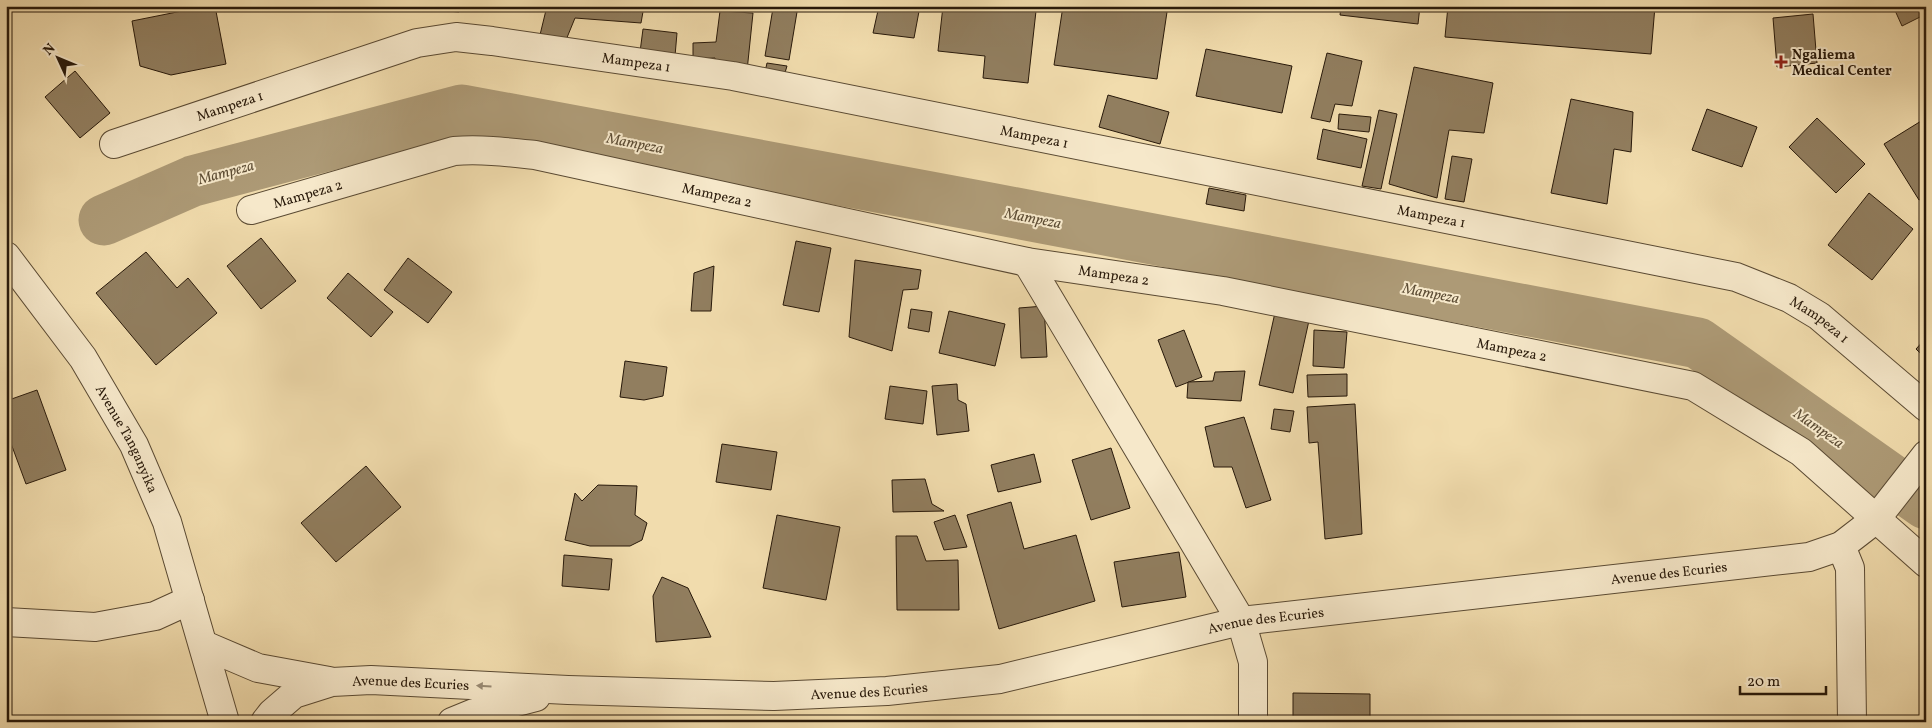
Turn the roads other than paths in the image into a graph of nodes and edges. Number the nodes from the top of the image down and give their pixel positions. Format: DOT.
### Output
graph roads {
  1 [pos="114,144"];
  2 [pos="251,210"];
  3 [pos="6,256"];
  4 [pos="1027,262"];
  5 [pos="1926,407"];
  6 [pos="1926,456"];
  7 [pos="1884,508"];
  8 [pos="1841,546"];
  9 [pos="1926,563"];
  10 [pos="190,600"];
  11 [pos="1241,621"];
  12 [pos="6,622"];
  13 [pos="204,645"];
  14 [pos="332,682"];
  15 [pos="568,690"];
  16 [pos="470,719"];
  17 [pos="226,722"];
  18 [pos="265,722"];
  19 [pos="1253,722"];
  20 [pos="1852,722"];
  1 -- 5 [label="street, Mampeza 1"];
  2 -- 4 [label="street, Mampeza 2"];
  3 -- 10 [label="street, Avenue Tanganyika"];
  4 -- 7 [label="street, Mampeza 2"];
  4 -- 11 [label="street"];
  6 -- 7 [label="street, Avenue des Ecuries"];
  7 -- 8 [label="street, Avenue des Ecuries"];
  7 -- 9 [label="street, Mampeza 2"];
  8 -- 11 [label="street, Avenue des Ecuries"];
  8 -- 20 [label="street"];
  10 -- 12 [label="street"];
  10 -- 13 [label="street, Avenue Tanganyika"];
  11 -- 15 [label="street, Avenue des Ecuries"];
  11 -- 19 [label="street"];
  13 -- 14 [label="street"];
  13 -- 17 [label="street, Avenue Tanganyika"];
  15 -- 14 [label="street, Avenue des Ecuries, one-way"];
  14 -- 18 [label="street, Avenue des Ecuries"];
  15 -- 16 [label="street, Avenue des Ecuries"];
}
